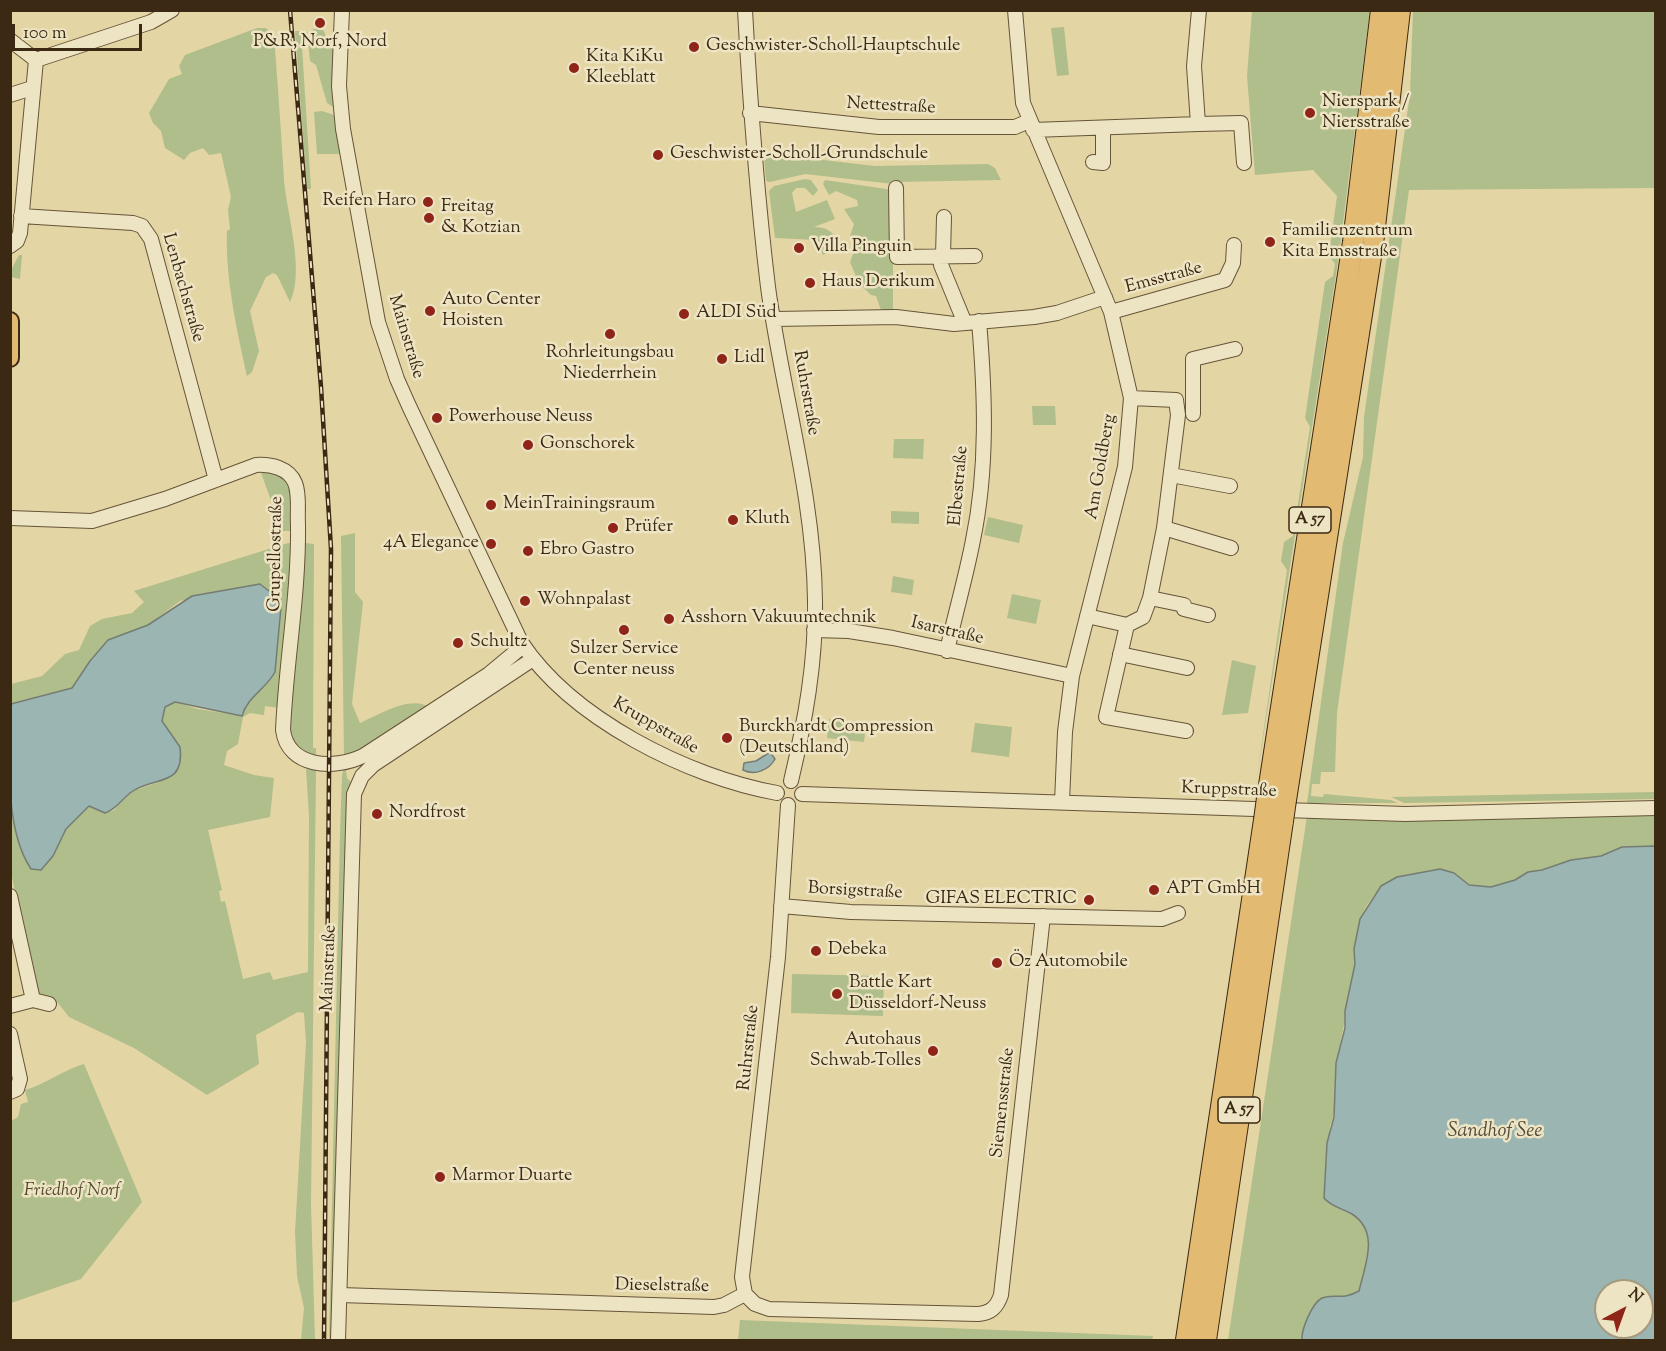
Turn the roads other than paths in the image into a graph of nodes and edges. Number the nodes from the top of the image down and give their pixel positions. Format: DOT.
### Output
graph roads {
  1 [pos="172,10"];
  2 [pos="342,10"];
  3 [pos="745,10"];
  4 [pos="1015,10"];
  5 [pos="1381,10"];
  6 [pos="1400,10"];
  7 [pos="1194,11"];
  8 [pos="10,40"];
  9 [pos="36,60"];
  10 [pos="32,88"];
  11 [pos="10,95"];
  12 [pos="750,113"];
  13 [pos="1198,124"];
  14 [pos="1031,126"];
  15 [pos="1103,128"];
  16 [pos="1093,162"];
  17 [pos="1244,163"];
  18 [pos="896,188"];
  19 [pos="21,216"];
  20 [pos="944,217"];
  21 [pos="1234,245"];
  22 [pos="10,246"];
  23 [pos="941,256"];
  24 [pos="975,256"];
  25 [pos="1105,297"];
  26 [pos="1111,312"];
  27 [pos="774,319"];
  28 [pos="10,321"];
  29 [pos="964,321"];
  30 [pos="979,321"];
  31 [pos="1235,349"];
  32 [pos="10,358"];
  33 [pos="1131,398"];
  34 [pos="1178,415"];
  35 [pos="1171,475"];
  36 [pos="216,480"];
  37 [pos="1230,486"];
  38 [pos="10,518"];
  39 [pos="1164,528"];
  40 [pos="1231,548"];
  41 [pos="1150,598"];
  42 [pos="1208,615"];
  43 [pos="1087,616"];
  44 [pos="1127,625"];
  45 [pos="814,630"];
  46 [pos="947,651"];
  47 [pos="529,654"];
  48 [pos="1120,654"];
  49 [pos="1187,668"];
  50 [pos="489,674"];
  51 [pos="509,675"];
  52 [pos="1072,676"];
  53 [pos="1186,731"];
  54 [pos="791,781"];
  55 [pos="777,793"];
  56 [pos="802,794"];
  57 [pos="1276,799"];
  58 [pos="1062,802"];
  59 [pos="788,805"];
  60 [pos="1656,808"];
  61 [pos="1273,820"];
  62 [pos="10,896"];
  63 [pos="781,906"];
  64 [pos="1178,913"];
  65 [pos="1043,916"];
  66 [pos="33,1000"];
  67 [pos="49,1004"];
  68 [pos="10,1006"];
  69 [pos="10,1034"];
  70 [pos="10,1092"];
  71 [pos="1222,1225"];
  72 [pos="745,1294"];
  73 [pos="340,1295"];
  74 [pos="338,1341"];
  75 [pos="1186,1341"];
  76 [pos="1206,1341"];
  77 [pos="1220,1341"];
  1 -- 9 [label="street"];
  2 -- 47 [label="street, Mainstraße"];
  3 -- 12 [label="street, Ruhrstraße"];
  4 -- 14 [label="street, Am Goldberg"];
  5 -- 57 [label="highway, A 57"];
  6 -- 57 [label="highway, A 57"];
  7 -- 13 [label="street"];
  8 -- 9 [label="street"];
  9 -- 10 [label="street"];
  10 -- 11 [label="street"];
  10 -- 19 [label="street"];
  12 -- 14 [label="street, Nettestraße"];
  12 -- 27 [label="street, Ruhrstraße"];
  13 -- 15 [label="street, Nettestraße"];
  13 -- 17 [label="street, Nettestraße"];
  14 -- 15 [label="street, Nettestraße"];
  14 -- 25 [label="street, Am Goldberg"];
  15 -- 16 [label="street"];
  18 -- 23 [label="street"];
  19 -- 22 [label="street"];
  19 -- 36 [label="street, Lenbachstraße"];
  20 -- 23 [label="street"];
  21 -- 26 [label="street, Emsstraße"];
  23 -- 24 [label="street"];
  23 -- 29 [label="street"];
  25 -- 26 [label="street, Am Goldberg"];
  25 -- 30 [label="street"];
  26 -- 33 [label="street, Am Goldberg"];
  27 -- 29 [label="street"];
  27 -- 45 [label="street, Ruhrstraße"];
  28 -- 32 [label="main road"];
  29 -- 30 [label="street"];
  30 -- 46 [label="street, Elbestraße"];
  31 -- 34 [label="street"];
  33 -- 34 [label="street"];
  33 -- 43 [label="street, Am Goldberg"];
  34 -- 35 [label="street"];
  35 -- 37 [label="street"];
  35 -- 39 [label="street"];
  36 -- 38 [label="street, Grupellostraße"];
  36 -- 50 [label="street, Grupellostraße"];
  39 -- 40 [label="street"];
  39 -- 41 [label="street"];
  41 -- 42 [label="street"];
  41 -- 44 [label="street"];
  43 -- 44 [label="street"];
  43 -- 52 [label="street, Am Goldberg"];
  44 -- 48 [label="street"];
  45 -- 46 [label="street, Isarstraße"];
  45 -- 54 [label="street, Ruhrstraße"];
  46 -- 52 [label="street, Isarstraße"];
  47 -- 50 [label="street"];
  47 -- 51 [label="street, Mainstraße"];
  47 -- 55 [label="street, Kruppstraße"];
  48 -- 49 [label="street"];
  48 -- 53 [label="street"];
  50 -- 51 [label="street"];
  51 -- 73 [label="street, Mainstraße"];
  52 -- 58 [label="street, Am Goldberg"];
  54 -- 55 [label="street"];
  54 -- 56 [label="street"];
  55 -- 59 [label="street"];
  56 -- 58 [label="street, Kruppstraße"];
  56 -- 59 [label="street"];
  57 -- 61 [label="highway, A 57, bridge"];
  58 -- 60 [label="street, Kruppstraße"];
  59 -- 63 [label="street, Ruhrstraße"];
  61 -- 71 [label="highway, A 57"];
  61 -- 75 [label="highway, A 57"];
  62 -- 66 [label="street"];
  63 -- 65 [label="street, Borsigstraße"];
  63 -- 72 [label="street, Ruhrstraße"];
  64 -- 65 [label="street, Borsigstraße"];
  65 -- 72 [label="street, Siemensstraße"];
  66 -- 67 [label="street"];
  66 -- 68 [label="street"];
  69 -- 70 [label="street"];
  71 -- 76 [label="highway, A 57"];
  71 -- 77 [label="highway"];
  72 -- 73 [label="street, Dieselstraße"];
  73 -- 74 [label="street, Mainstraße"];
}
